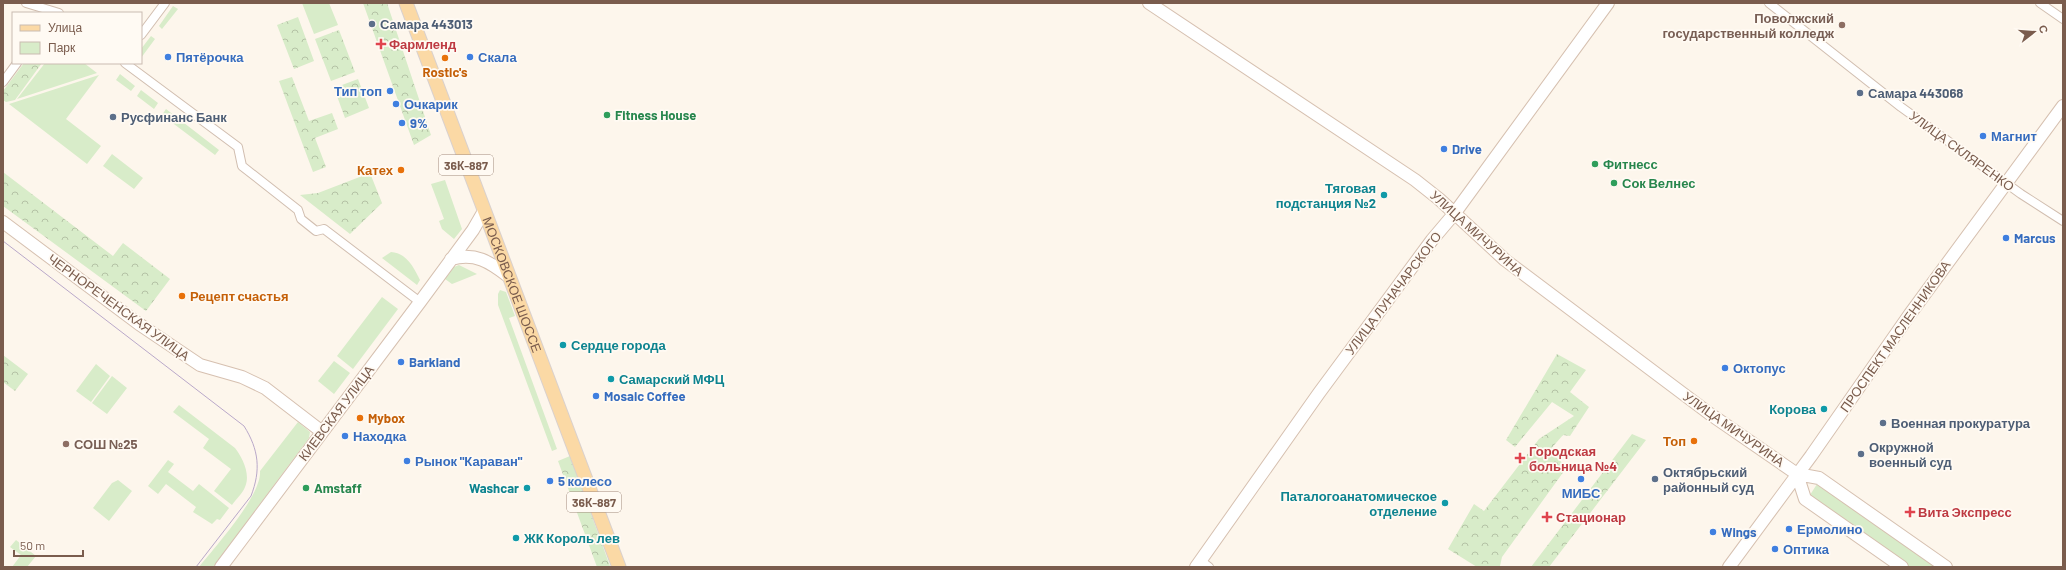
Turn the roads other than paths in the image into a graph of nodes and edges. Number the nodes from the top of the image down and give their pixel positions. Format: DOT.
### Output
graph roads {
  1 [pos="26,3"];
  2 [pos="165,3"];
  3 [pos="406,3"];
  4 [pos="1149,3"];
  5 [pos="1608,3"];
  6 [pos="1769,3"];
  7 [pos="2040,3"];
  8 [pos="57,12"];
  9 [pos="2063,19"];
  10 [pos="142,34"];
  11 [pos="16,64"];
  12 [pos="126,64"];
  13 [pos="3,82"];
  14 [pos="2063,106"];
  15 [pos="2006,183"];
  16 [pos="484,211"];
  17 [pos="1454,214"];
  18 [pos="3,222"];
  19 [pos="2063,222"];
  20 [pos="451,259"];
  21 [pos="508,276"];
  22 [pos="420,302"];
  23 [pos="322,431"];
  24 [pos="1797,474"];
  25 [pos="1202,565"];
  26 [pos="221,567"];
  27 [pos="619,567"];
  28 [pos="1728,567"];
  29 [pos="1902,567"];
  30 [pos="1946,567"];
  1 -- 8 [label="street"];
  2 -- 10 [label="street"];
  3 -- 16 [label="main road, МОСКОВСКОЕ ШОССЕ / 36К-887"];
  4 -- 17 [label="main road, УЛИЦА МИЧУРИНА"];
  5 -- 17 [label="main road, УЛИЦА ЛУНАЧАРСКОГО"];
  6 -- 15 [label="street, УЛИЦА СКЛЯРЕНКО"];
  7 -- 9 [label="street"];
  11 -- 13 [label="street"];
  12 -- 22 [label="street"];
  14 -- 15 [label="main road, ПРОСПЕКТ МАСЛЕННИКОВА"];
  15 -- 19 [label="street, УЛИЦА СКЛЯРЕНКО"];
  15 -- 24 [label="main road, ПРОСПЕКТ МАСЛЕННИКОВА"];
  16 -- 20 [label="main road, КИЕВСКАЯ УЛИЦА"];
  16 -- 21 [label="main road, МОСКОВСКОЕ ШОССЕ / 36К-887"];
  17 -- 24 [label="main road, УЛИЦА МИЧУРИНА"];
  17 -- 25 [label="main road, УЛИЦА ЛУНАЧАРСКОГО"];
  18 -- 23 [label="main road, ЧЕРНОРЕЧЕНСКАЯ УЛИЦА"];
  20 -- 21 [label="main road"];
  20 -- 22 [label="main road, КИЕВСКАЯ УЛИЦА"];
  21 -- 27 [label="main road, МОСКОВСКОЕ ШОССЕ / 36К-887"];
  22 -- 23 [label="main road, КИЕВСКАЯ УЛИЦА"];
  23 -- 26 [label="main road, КИЕВСКАЯ УЛИЦА"];
  24 -- 28 [label="main road, ПРОСПЕКТ МАСЛЕННИКОВА"];
  24 -- 29 [label="main road, УЛИЦА МИЧУРИНА"];
  24 -- 30 [label="main road, УЛИЦА МИЧУРИНА"];
}
